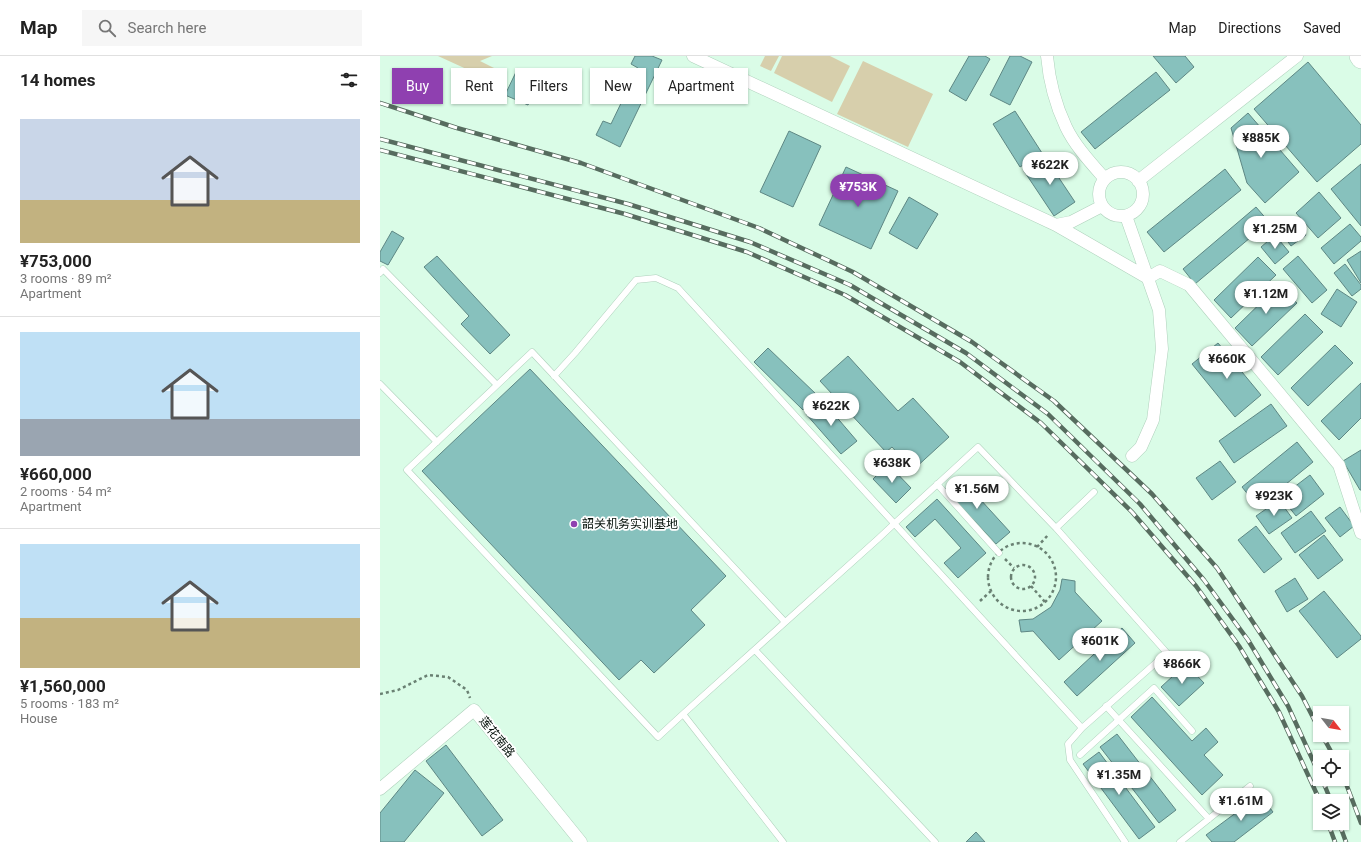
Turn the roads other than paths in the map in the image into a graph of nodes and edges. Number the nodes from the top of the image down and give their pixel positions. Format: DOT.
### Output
graph roads {
  1 [pos="693,56"];
  2 [pos="1047,56"];
  3 [pos="1297,56"];
  4 [pos="1359,56"];
  5 [pos="1361,59"];
  6 [pos="1105,179"];
  7 [pos="1138,181"];
  8 [pos="1102,206"];
  9 [pos="1126,216"];
  10 [pos="1056,225"];
  11 [pos="380,273"];
  12 [pos="1148,278"];
  13 [pos="554,376"];
  14 [pos="380,384"];
  15 [pos="497,385"];
  16 [pos="437,442"];
  17 [pos="1132,456"];
  18 [pos="937,484"];
  19 [pos="1094,492"];
  20 [pos="895,523"];
  21 [pos="1056,528"];
  22 [pos="1361,533"];
  23 [pos="999,553"];
  24 [pos="785,622"];
  25 [pos="755,650"];
  26 [pos="1106,706"];
  27 [pos="683,714"];
  28 [pos="1119,720"];
  29 [pos="1082,728"];
  30 [pos="1192,731"];
  31 [pos="1080,755"];
  32 [pos="1250,786"];
  33 [pos="380,789"];
  34 [pos="1209,818"];
  35 [pos="581,842"];
  36 [pos="783,842"];
  37 [pos="935,842"];
  38 [pos="1125,842"];
  39 [pos="1180,842"];
  1 -- 10 [label="street"];
  2 -- 6 [label="street"];
  3 -- 7 [label="street"];
  4 -- 5 [label="main road"];
  6 -- 7 [label="street"];
  6 -- 8 [label="street"];
  7 -- 9 [label="street"];
  8 -- 9 [label="street"];
  8 -- 10 [label="street"];
  9 -- 12 [label="street"];
  10 -- 12 [label="street"];
  11 -- 15 [label="lane"];
  12 -- 17 [label="street"];
  12 -- 22 [label="street"];
  13 -- 15 [label="lane"];
  13 -- 20 [label="lane"];
  13 -- 24 [label="lane"];
  14 -- 16 [label="lane"];
  15 -- 16 [label="lane"];
  16 -- 27 [label="lane"];
  18 -- 20 [label="lane"];
  18 -- 21 [label="lane"];
  18 -- 23 [label="lane"];
  19 -- 21 [label="lane"];
  20 -- 24 [label="lane"];
  20 -- 29 [label="lane"];
  21 -- 26 [label="lane"];
  24 -- 25 [label="lane"];
  25 -- 27 [label="lane"];
  25 -- 37 [label="lane"];
  26 -- 28 [label="lane"];
  26 -- 29 [label="lane"];
  27 -- 36 [label="lane"];
  28 -- 30 [label="lane"];
  28 -- 31 [label="lane"];
  28 -- 34 [label="lane"];
  29 -- 38 [label="lane"];
  32 -- 34 [label="lane"];
  33 -- 35 [label="street, 莲花南路"];
  34 -- 39 [label="lane"];
}
